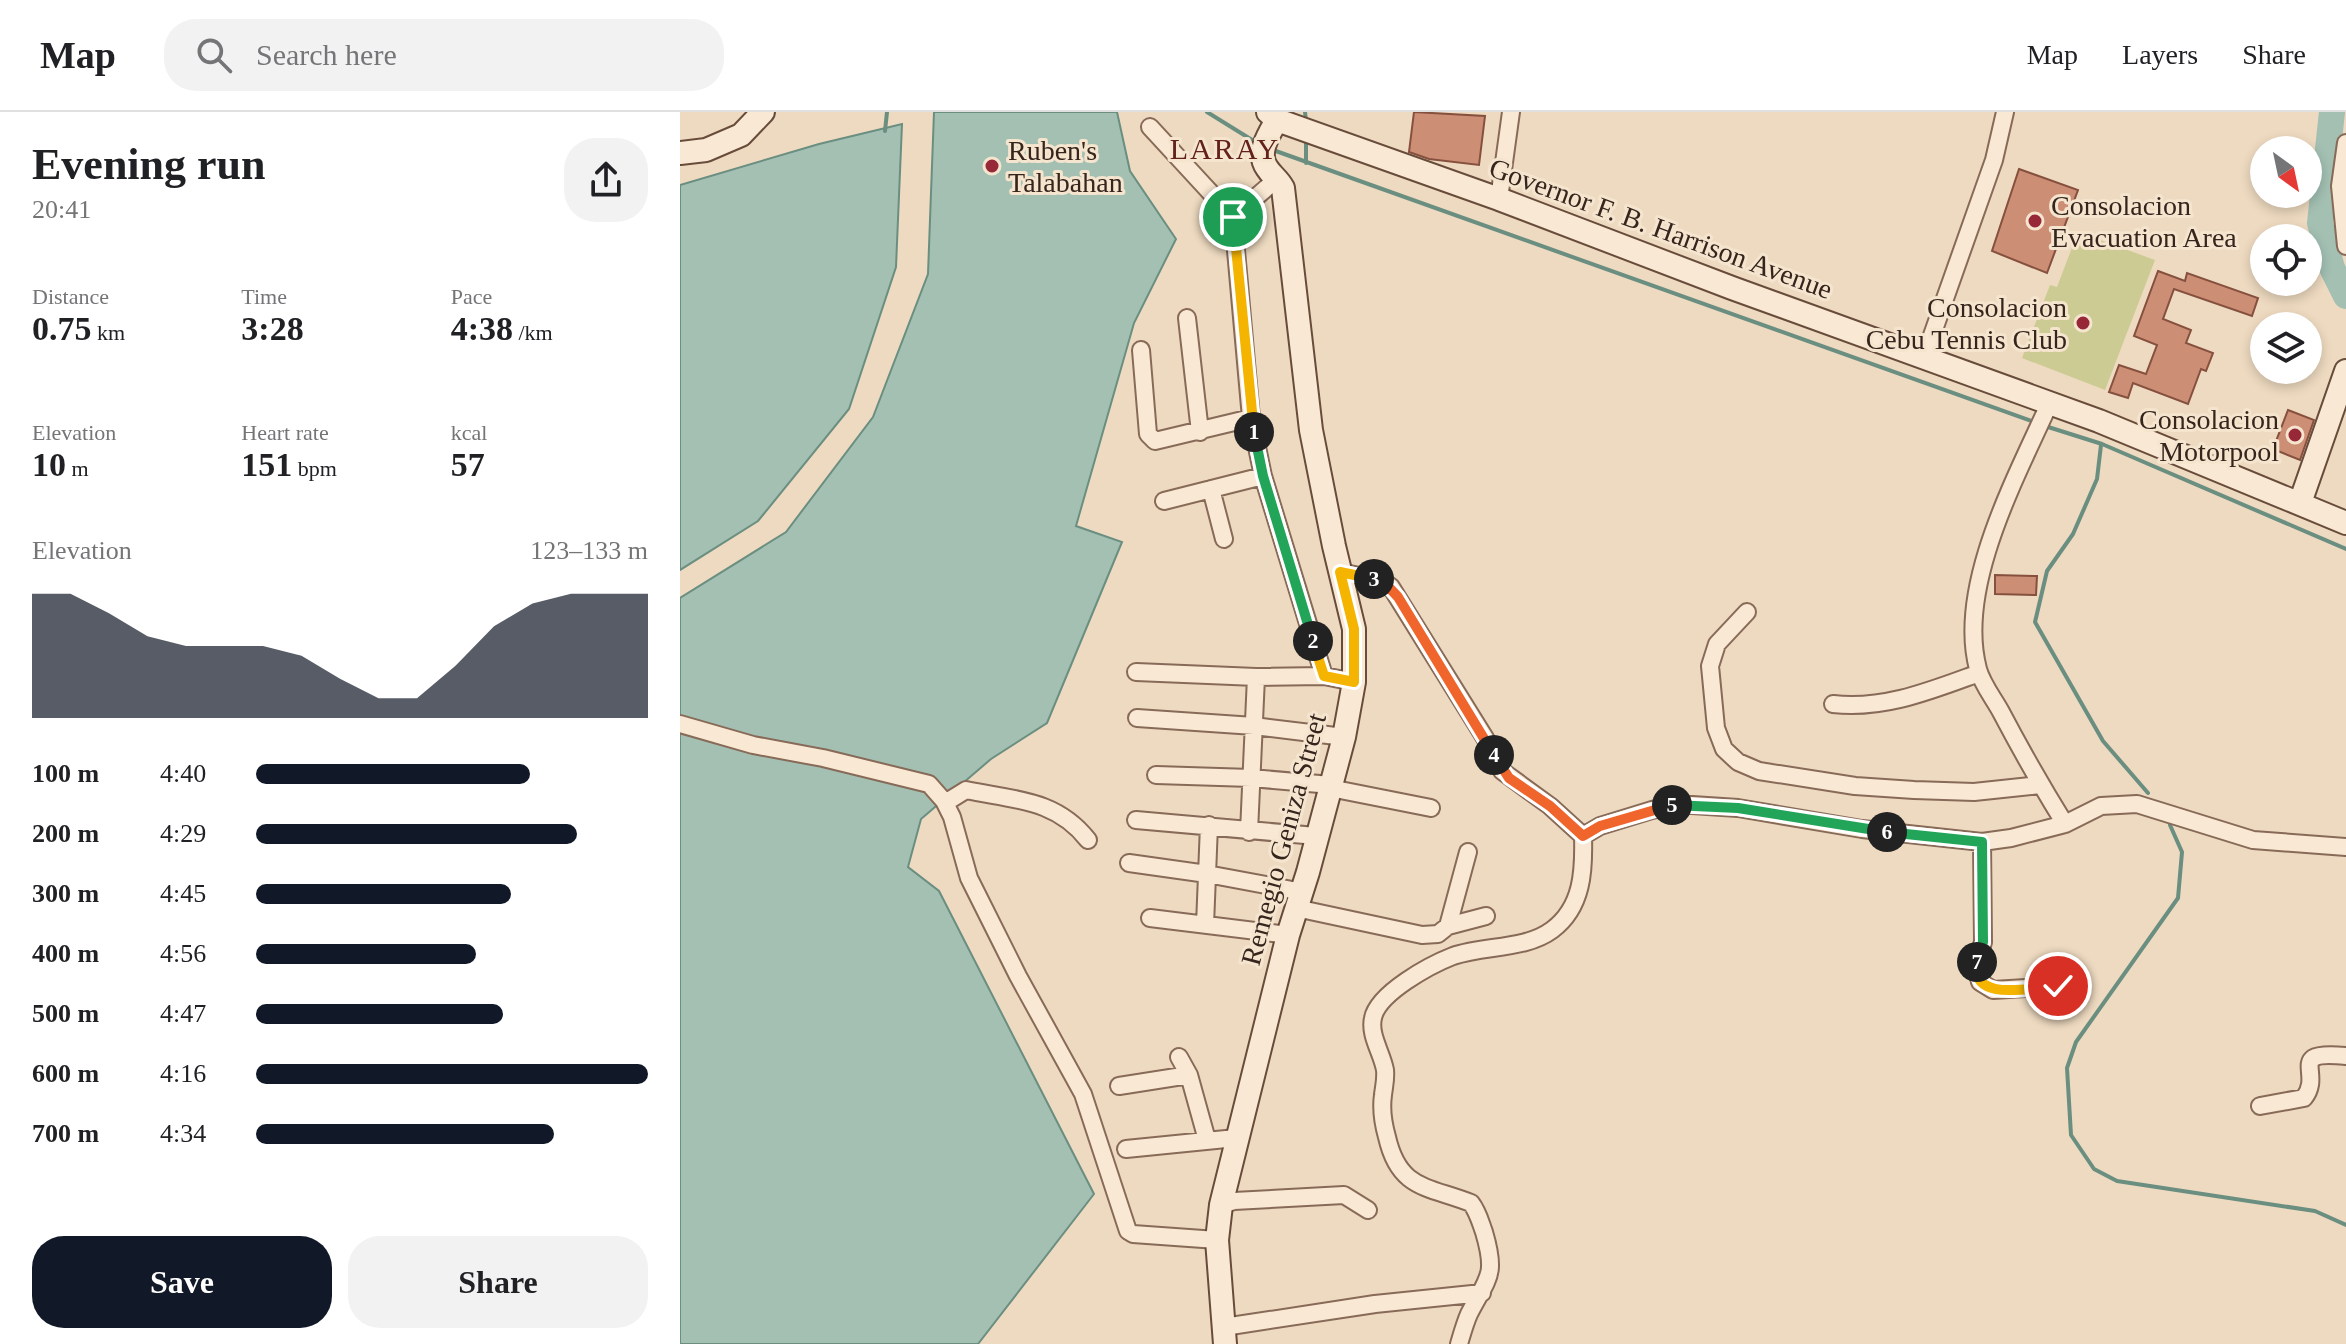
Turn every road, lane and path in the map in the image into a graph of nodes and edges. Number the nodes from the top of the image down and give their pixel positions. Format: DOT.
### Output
graph roads {
  1 [pos="763,112"];
  2 [pos="1511,112"];
  3 [pos="2005,112"];
  4 [pos="1150,127"];
  5 [pos="1269,131"];
  6 [pos="2346,143"];
  7 [pos="680,153"];
  8 [pos="1278,178"];
  9 [pos="1499,199"];
  10 [pos="1233,217"];
  11 [pos="2346,246"];
  12 [pos="1187,318"];
  13 [pos="1141,350"];
  14 [pos="1924,358"];
  15 [pos="2346,371"];
  16 [pos="1251,418"];
  17 [pos="2043,419"];
  18 [pos="1200,432"];
  19 [pos="1263,476"];
  20 [pos="1211,489"];
  21 [pos="1164,501"];
  22 [pos="2300,503"];
  23 [pos="2346,523"];
  24 [pos="1224,539"];
  25 [pos="1340,572"];
  26 [pos="1747,612"];
  27 [pos="1136,672"];
  28 [pos="1979,673"];
  29 [pos="1324,676"];
  30 [pos="1256,677"];
  31 [pos="1354,682"];
  32 [pos="1833,704"];
  33 [pos="1137,718"];
  34 [pos="680,724"];
  35 [pos="1254,726"];
  36 [pos="1344,737"];
  37 [pos="1156,775"];
  38 [pos="1251,778"];
  39 [pos="2040,785"];
  40 [pos="1330,787"];
  41 [pos="945,803"];
  42 [pos="1431,808"];
  43 [pos="1136,820"];
  44 [pos="2065,824"];
  45 [pos="1209,825"];
  46 [pos="1249,832"];
  47 [pos="1316,836"];
  48 [pos="1583,836"];
  49 [pos="1088,840"];
  50 [pos="1982,842"];
  51 [pos="2346,847"];
  52 [pos="1468,852"];
  53 [pos="1129,863"];
  54 [pos="1207,874"];
  55 [pos="1300,900"];
  56 [pos="1486,916"];
  57 [pos="1150,918"];
  58 [pos="1205,925"];
  59 [pos="1448,926"];
  60 [pos="1288,935"];
  61 [pos="2058,986"];
  62 [pos="2346,1056"];
  63 [pos="1179,1057"];
  64 [pos="1189,1075"];
  65 [pos="1119,1086"];
  66 [pos="2260,1106"];
  67 [pos="1236,1138"];
  68 [pos="1207,1140"];
  69 [pos="1126,1149"];
  70 [pos="1221,1205"];
  71 [pos="1368,1210"];
  72 [pos="1217,1240"];
  73 [pos="1482,1293"];
  74 [pos="1224,1336"];
  75 [pos="1459,1344"];
  1 -- 7 [label="street"];
  2 -- 9 [label="street"];
  3 -- 14 [label="street"];
  4 -- 10 [label="street"];
  5 -- 8 [label="street, Remegio Geniza Street"];
  5 -- 9 [label="street, Governor F. B. Harrison Avenue"];
  6 -- 11 [label="street"];
  8 -- 10 [label="street"];
  8 -- 25 [label="street, Remegio Geniza Street"];
  9 -- 14 [label="street, Governor F. B. Harrison Avenue"];
  10 -- 16 [label="street"];
  12 -- 18 [label="street"];
  13 -- 18 [label="street"];
  14 -- 17 [label="street, Governor F. B. Harrison Avenue"];
  15 -- 22 [label="street"];
  16 -- 18 [label="street"];
  16 -- 19 [label="street"];
  17 -- 22 [label="street, Governor F. B. Harrison Avenue"];
  17 -- 28 [label="street"];
  19 -- 20 [label="street"];
  19 -- 29 [label="street"];
  20 -- 21 [label="street"];
  20 -- 24 [label="street"];
  22 -- 23 [label="street, Governor F. B. Harrison Avenue"];
  25 -- 31 [label="street, Remegio Geniza Street"];
  25 -- 48 [label="street"];
  26 -- 39 [label="street"];
  27 -- 30 [label="street"];
  28 -- 32 [label="street"];
  28 -- 39 [label="street"];
  29 -- 30 [label="street"];
  29 -- 31 [label="street"];
  30 -- 35 [label="street"];
  31 -- 36 [label="street, Remegio Geniza Street"];
  33 -- 35 [label="street"];
  34 -- 41 [label="street"];
  35 -- 36 [label="street"];
  35 -- 38 [label="street"];
  36 -- 40 [label="street, Remegio Geniza Street"];
  37 -- 38 [label="street"];
  38 -- 40 [label="street"];
  38 -- 46 [label="street"];
  39 -- 44 [label="street"];
  40 -- 42 [label="street"];
  40 -- 47 [label="street, Remegio Geniza Street"];
  41 -- 49 [label="street"];
  41 -- 72 [label="street"];
  43 -- 45 [label="street"];
  44 -- 50 [label="street"];
  44 -- 51 [label="street"];
  45 -- 46 [label="street"];
  45 -- 54 [label="street"];
  46 -- 47 [label="street"];
  47 -- 55 [label="street, Remegio Geniza Street"];
  48 -- 50 [label="street"];
  48 -- 73 [label="street"];
  50 -- 61 [label="street"];
  52 -- 59 [label="street"];
  53 -- 54 [label="street"];
  54 -- 55 [label="street"];
  54 -- 58 [label="street"];
  55 -- 59 [label="street"];
  55 -- 60 [label="street, Remegio Geniza Street"];
  56 -- 59 [label="street"];
  57 -- 58 [label="street"];
  58 -- 60 [label="street"];
  60 -- 67 [label="street, Remegio Geniza Street"];
  62 -- 66 [label="street"];
  63 -- 64 [label="street"];
  64 -- 65 [label="street"];
  64 -- 68 [label="street"];
  67 -- 68 [label="street"];
  67 -- 70 [label="street, Remegio Geniza Street"];
  68 -- 69 [label="street"];
  70 -- 71 [label="street"];
  70 -- 72 [label="street, Remegio Geniza Street"];
  72 -- 74 [label="street, Remegio Geniza Street"];
  73 -- 74 [label="street"];
  73 -- 75 [label="street"];
}
